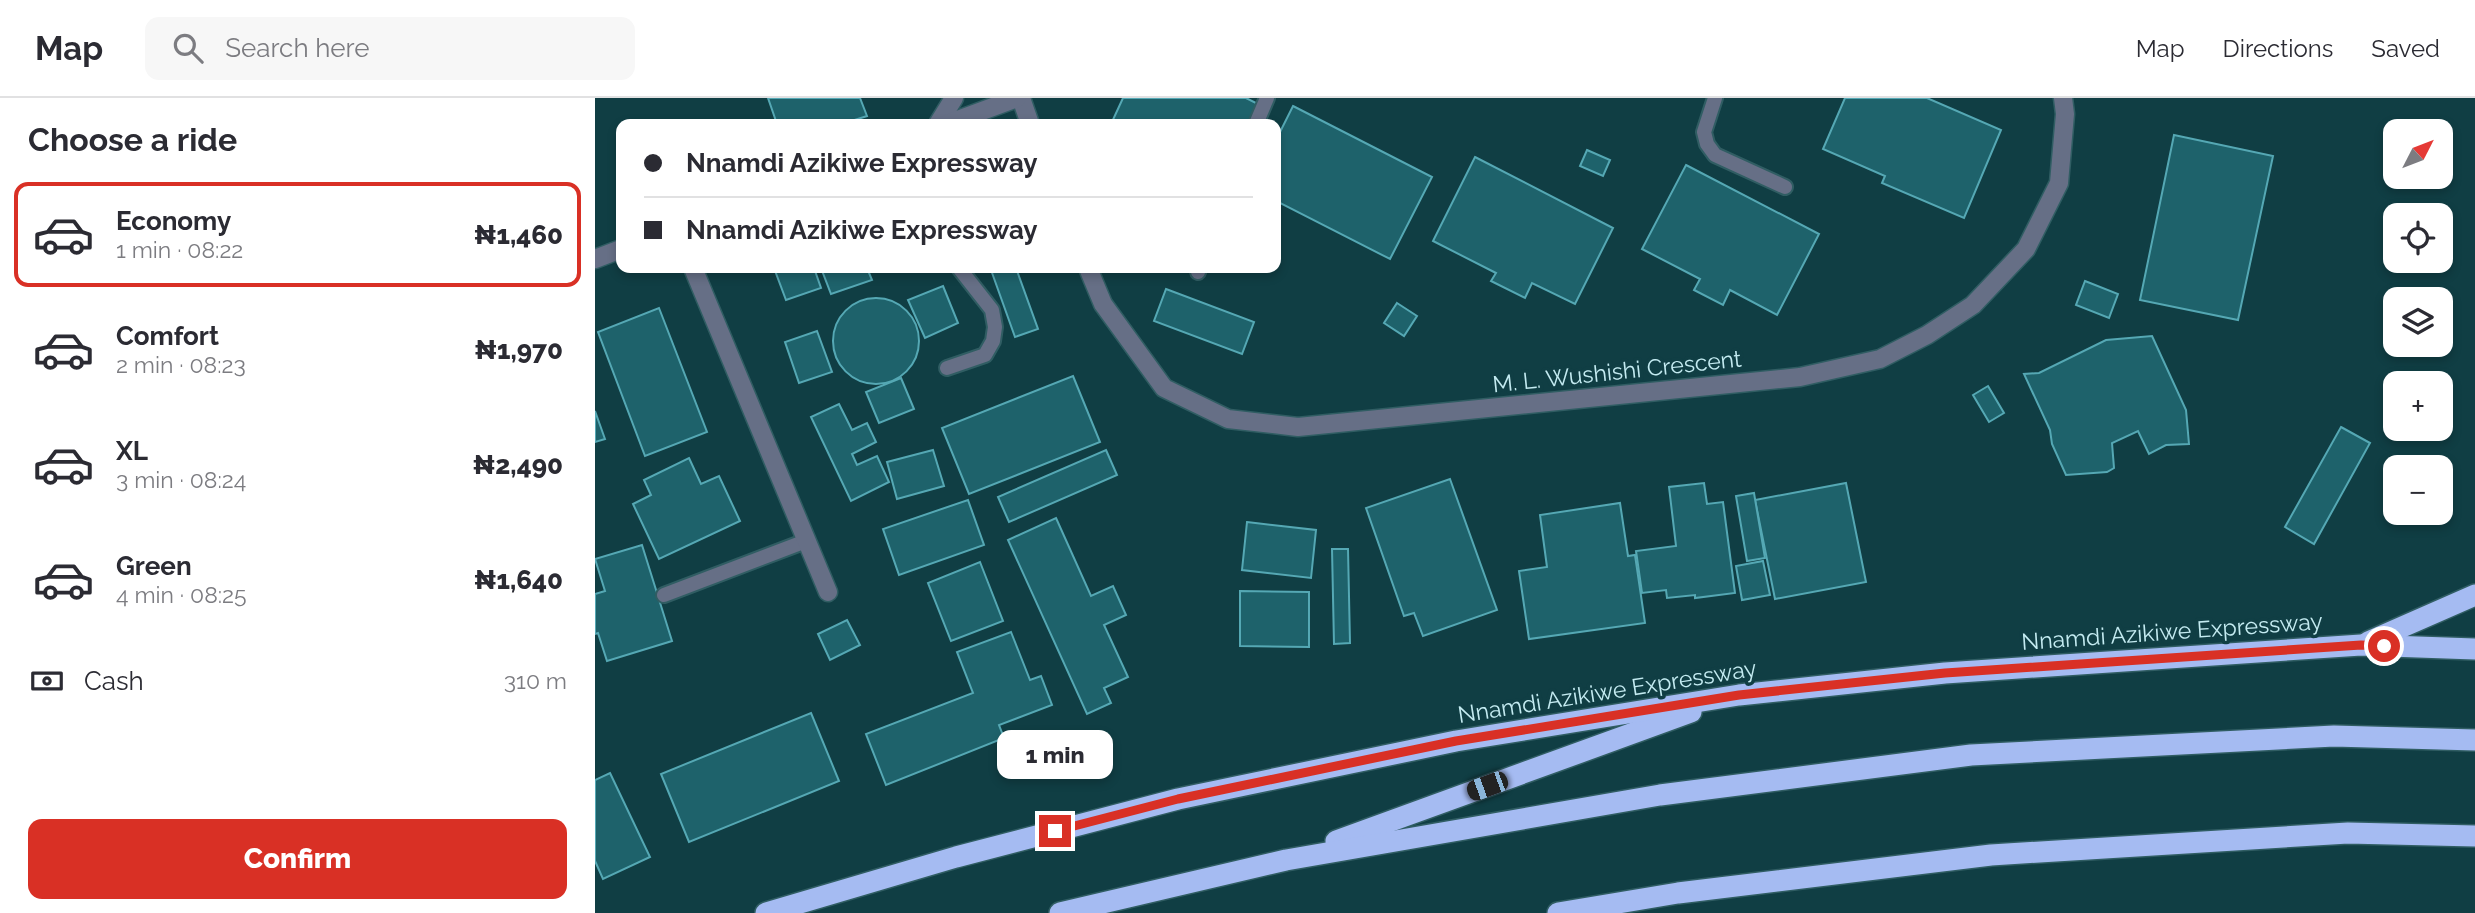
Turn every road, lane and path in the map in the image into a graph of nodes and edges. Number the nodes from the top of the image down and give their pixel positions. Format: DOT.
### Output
graph roads {
  1 [pos="954,98"];
  2 [pos="1019,98"];
  3 [pos="1267,98"];
  4 [pos="1715,98"];
  5 [pos="2063,98"];
  6 [pos="941,119"];
  7 [pos="962,119"];
  8 [pos="1028,119"];
  9 [pos="1258,119"];
  10 [pos="1785,187"];
  11 [pos="616,251"];
  12 [pos="595,259"];
  13 [pos="695,273"];
  14 [pos="963,273"];
  15 [pos="1090,273"];
  16 [pos="947,368"];
  17 [pos="806,541"];
  18 [pos="828,592"];
  19 [pos="664,595"];
  20 [pos="2475,595"];
  21 [pos="2361,645"];
  22 [pos="2475,649"];
  23 [pos="1739,695"];
  24 [pos="2475,740"];
  25 [pos="2475,836"];
  26 [pos="1286,860"];
  27 [pos="766,913"];
  28 [pos="1060,913"];
  29 [pos="1558,913"];
  1 -- 6 [label="street"];
  2 -- 7 [label="street"];
  2 -- 8 [label="street"];
  3 -- 9 [label="lane"];
  4 -- 10 [label="lane"];
  5 -- 15 [label="street, M. L. Wushishi Crescent"];
  11 -- 12 [label="street"];
  13 -- 17 [label="street"];
  14 -- 16 [label="lane"];
  17 -- 18 [label="street"];
  17 -- 19 [label="lane"];
  20 -- 21 [label="highway"];
  21 -- 22 [label="highway, Nnamdi Azikiwe Expressway"];
  21 -- 23 [label="highway, Nnamdi Azikiwe Expressway"];
  23 -- 26 [label="highway"];
  23 -- 27 [label="highway, Nnamdi Azikiwe Expressway"];
  24 -- 26 [label="highway"];
  25 -- 29 [label="highway"];
  26 -- 28 [label="highway"];
}
